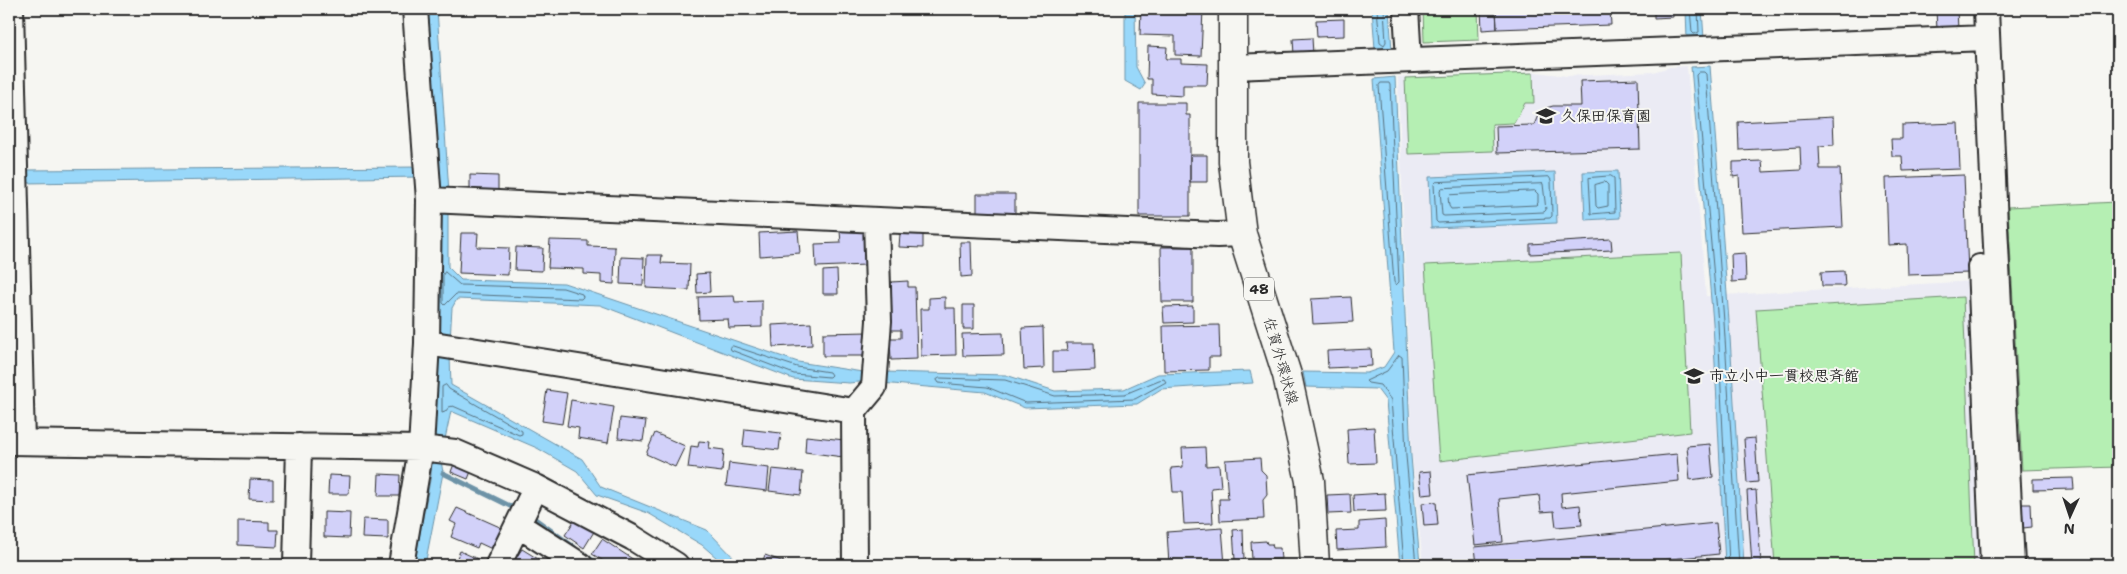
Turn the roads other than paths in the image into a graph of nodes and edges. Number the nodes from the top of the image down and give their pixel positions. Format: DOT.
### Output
graph roads {
  1 [pos="11,9"];
  2 [pos="415,9"];
  3 [pos="1233,9"];
  4 [pos="1406,9"];
  5 [pos="1986,9"];
  6 [pos="1979,38"];
  7 [pos="1409,60"];
  8 [pos="1233,67"];
  9 [pos="429,200"];
  10 [pos="876,221"];
  11 [pos="1242,234"];
  12 [pos="427,344"];
  13 [pos="854,411"];
  14 [pos="15,442"];
  15 [pos="299,446"];
  16 [pos="421,448"];
  17 [pos="536,486"];
  18 [pos="518,525"];
  19 [pos="296,565"];
  20 [pos="400,565"];
  21 [pos="498,565"];
  22 [pos="580,565"];
  23 [pos="676,565"];
  24 [pos="855,565"];
  25 [pos="1315,565"];
  26 [pos="1993,565"];
  27 [pos="2012,565"];
  1 -- 14 [label="street"];
  2 -- 9 [label="street"];
  3 -- 8 [label="main road, 佐賀外環状線 / 48"];
  4 -- 7 [label="street"];
  5 -- 6 [label="street"];
  6 -- 7 [label="street"];
  6 -- 26 [label="street"];
  6 -- 27 [label="street"];
  7 -- 8 [label="street"];
  8 -- 11 [label="main road, 佐賀外環状線 / 48"];
  9 -- 10 [label="street"];
  9 -- 12 [label="street"];
  10 -- 11 [label="street"];
  10 -- 13 [label="street"];
  11 -- 25 [label="main road, 佐賀外環状線 / 48"];
  12 -- 13 [label="street"];
  12 -- 16 [label="street"];
  13 -- 24 [label="street"];
  14 -- 15 [label="street"];
  15 -- 16 [label="street"];
  15 -- 19 [label="street"];
  16 -- 17 [label="street"];
  16 -- 20 [label="street"];
  17 -- 18 [label="street"];
  17 -- 23 [label="street"];
  18 -- 21 [label="street"];
  18 -- 22 [label="street"];
}
